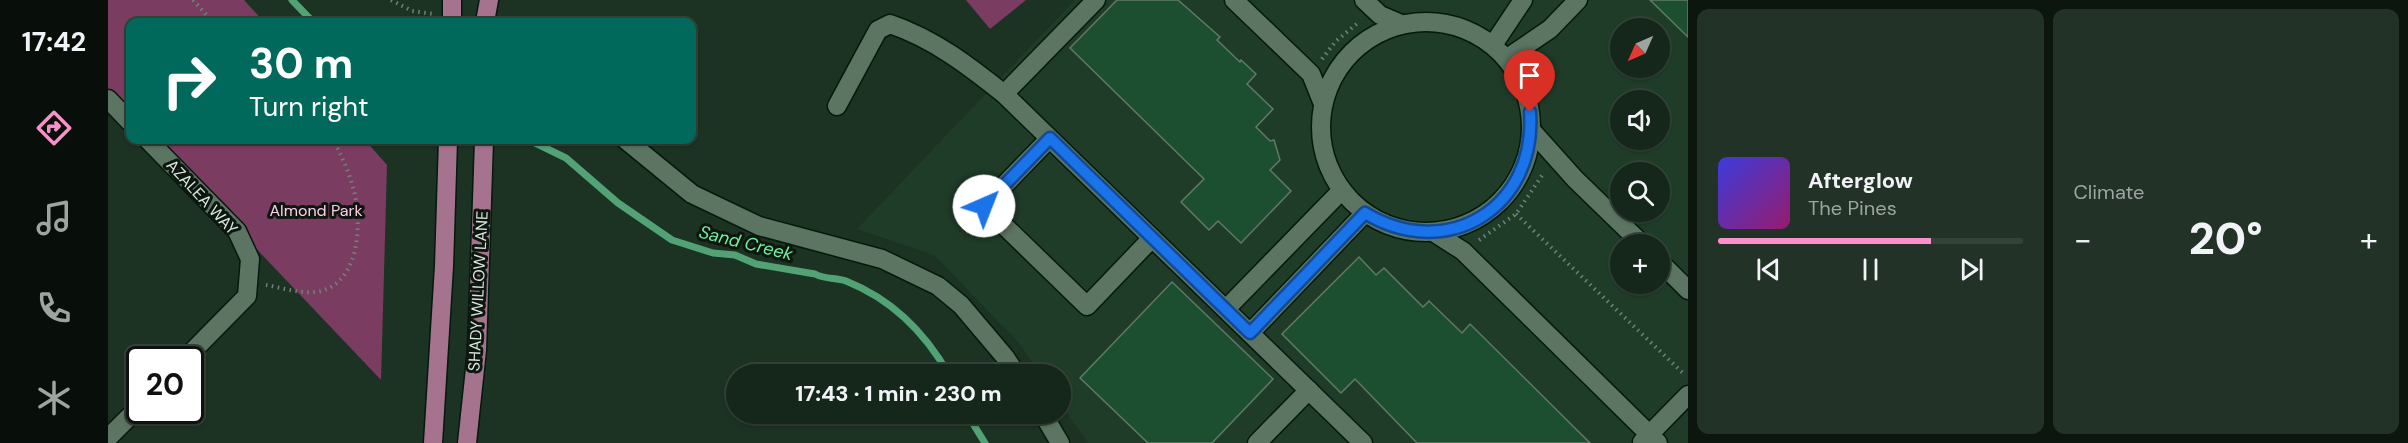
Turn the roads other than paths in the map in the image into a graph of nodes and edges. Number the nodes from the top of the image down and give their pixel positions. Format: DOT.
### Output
graph roads {
  1 [pos="452,0"];
  2 [pos="489,0"];
  3 [pos="1096,0"];
  4 [pos="1234,0"];
  5 [pos="1523,0"];
  6 [pos="1578,0"];
  7 [pos="1369,5"];
  8 [pos="452,18"];
  9 [pos="486,18"];
  10 [pos="1401,24"];
  11 [pos="1493,45"];
  12 [pos="1506,59"];
  13 [pos="1004,94"];
  14 [pos="108,99"];
  15 [pos="1323,104"];
  16 [pos="837,106"];
  17 [pos="126,118"];
  18 [pos="1532,131"];
  19 [pos="1050,138"];
  20 [pos="152,144"];
  21 [pos="448,144"];
  22 [pos="484,144"];
  23 [pos="631,144"];
  24 [pos="1342,190"];
  25 [pos="1365,213"];
  26 [pos="1432,232"];
  27 [pos="1632,234"];
  28 [pos="1152,238"];
  29 [pos="1670,272"];
  30 [pos="1688,290"];
  31 [pos="1226,309"];
  32 [pos="1250,333"];
  33 [pos="198,346"];
  34 [pos="1010,364"];
  35 [pos="1309,390"];
  36 [pos="1688,395"];
  37 [pos="126,420"];
  38 [pos="1049,424"];
  39 [pos="108,438"];
  40 [pos="1649,440"];
  41 [pos="433,443"];
  42 [pos="467,443"];
  43 [pos="1060,443"];
  44 [pos="1257,443"];
  45 [pos="1363,443"];
  1 -- 8 [label="main road"];
  2 -- 9 [label="main road"];
  3 -- 13 [label="street"];
  4 -- 15 [label="street"];
  5 -- 11 [label="street"];
  6 -- 12 [label="street"];
  7 -- 10 [label="street"];
  10 -- 11 [label="street"];
  10 -- 15 [label="street"];
  11 -- 12 [label="street"];
  12 -- 18 [label="street"];
  13 -- 16 [label="street"];
  13 -- 19 [label="street"];
  14 -- 17 [label="street"];
  15 -- 24 [label="street"];
  18 -- 26 [label="street"];
  18 -- 27 [label="street"];
  19 -- 28 [label="street"];
  19 -- 28 [label="street"];
  20 -- 33 [label="street, AZALEA WAY"];
  21 -- 41 [label="main road"];
  22 -- 42 [label="main road, SHADY WILLOW LANE"];
  23 -- 34 [label="street"];
  24 -- 25 [label="street"];
  24 -- 31 [label="street"];
  25 -- 26 [label="street"];
  25 -- 32 [label="street"];
  26 -- 40 [label="street"];
  28 -- 31 [label="street"];
  29 -- 30 [label="street"];
  31 -- 32 [label="street"];
  32 -- 35 [label="street"];
  35 -- 44 [label="street"];
  35 -- 45 [label="street"];
  36 -- 40 [label="street"];
  37 -- 39 [label="street"];
  38 -- 43 [label="street"];
}
